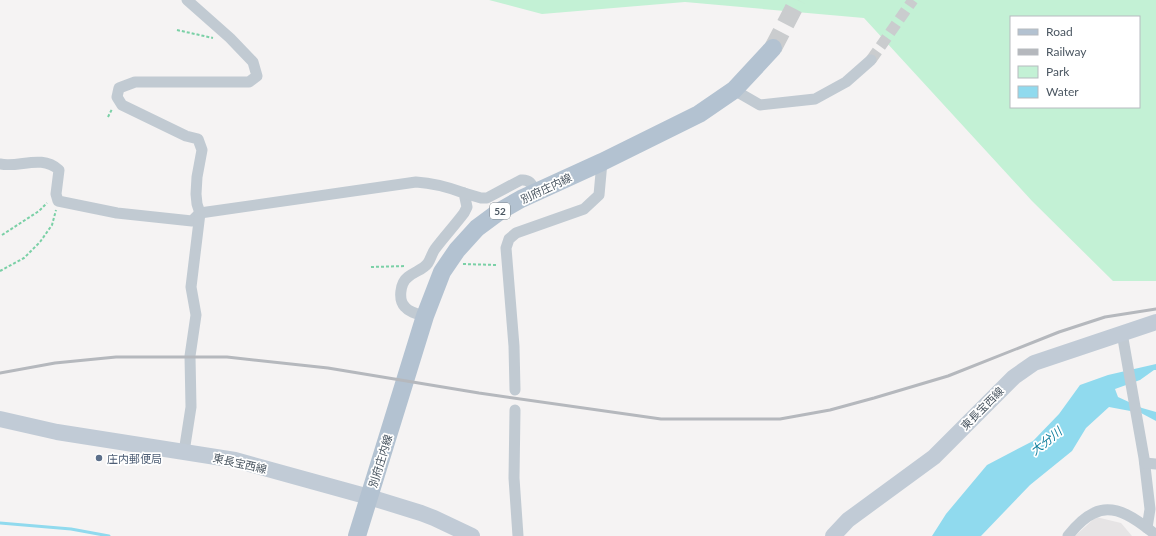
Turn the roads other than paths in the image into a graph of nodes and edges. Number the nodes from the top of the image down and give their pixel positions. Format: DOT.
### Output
graph roads {
  1 [pos="187,0"];
  2 [pos="773,48"];
  3 [pos="871,60"];
  4 [pos="734,90"];
  5 [pos="602,162"];
  6 [pos="0,164"];
  7 [pos="536,192"];
  8 [pos="464,193"];
  9 [pos="200,213"];
  10 [pos="425,316"];
  11 [pos="1156,322"];
  12 [pos="1122,333"];
  13 [pos="515,390"];
  14 [pos="515,410"];
  15 [pos="0,418"];
  16 [pos="184,452"];
  17 [pos="1148,462"];
  18 [pos="369,497"];
  19 [pos="1147,528"];
  20 [pos="1156,535"];
  21 [pos="357,536"];
  22 [pos="472,536"];
  23 [pos="518,536"];
  24 [pos="833,536"];
  25 [pos="1068,536"];
  1 -- 9 [label="street"];
  2 -- 4 [label="main road, 別府庄内線 / 52"];
  3 -- 4 [label="street"];
  4 -- 5 [label="main road, 別府庄内線 / 52"];
  5 -- 7 [label="main road, 別府庄内線 / 52"];
  5 -- 13 [label="street"];
  6 -- 9 [label="street"];
  7 -- 8 [label="street"];
  7 -- 10 [label="main road, 別府庄内線 / 52"];
  8 -- 9 [label="street"];
  8 -- 10 [label="street"];
  9 -- 16 [label="street"];
  10 -- 18 [label="main road, 別府庄内線 / 52"];
  11 -- 12 [label="main road, 東長宝西線"];
  12 -- 17 [label="street"];
  12 -- 24 [label="main road, 東長宝西線"];
  14 -- 23 [label="street"];
  15 -- 16 [label="main road, 東長宝西線"];
  16 -- 18 [label="main road, 東長宝西線"];
  17 -- 19 [label="street"];
  18 -- 21 [label="main road, 別府庄内線 / 52"];
  18 -- 22 [label="main road, 東長宝西線"];
  19 -- 20 [label="street"];
  19 -- 25 [label="street"];
}
